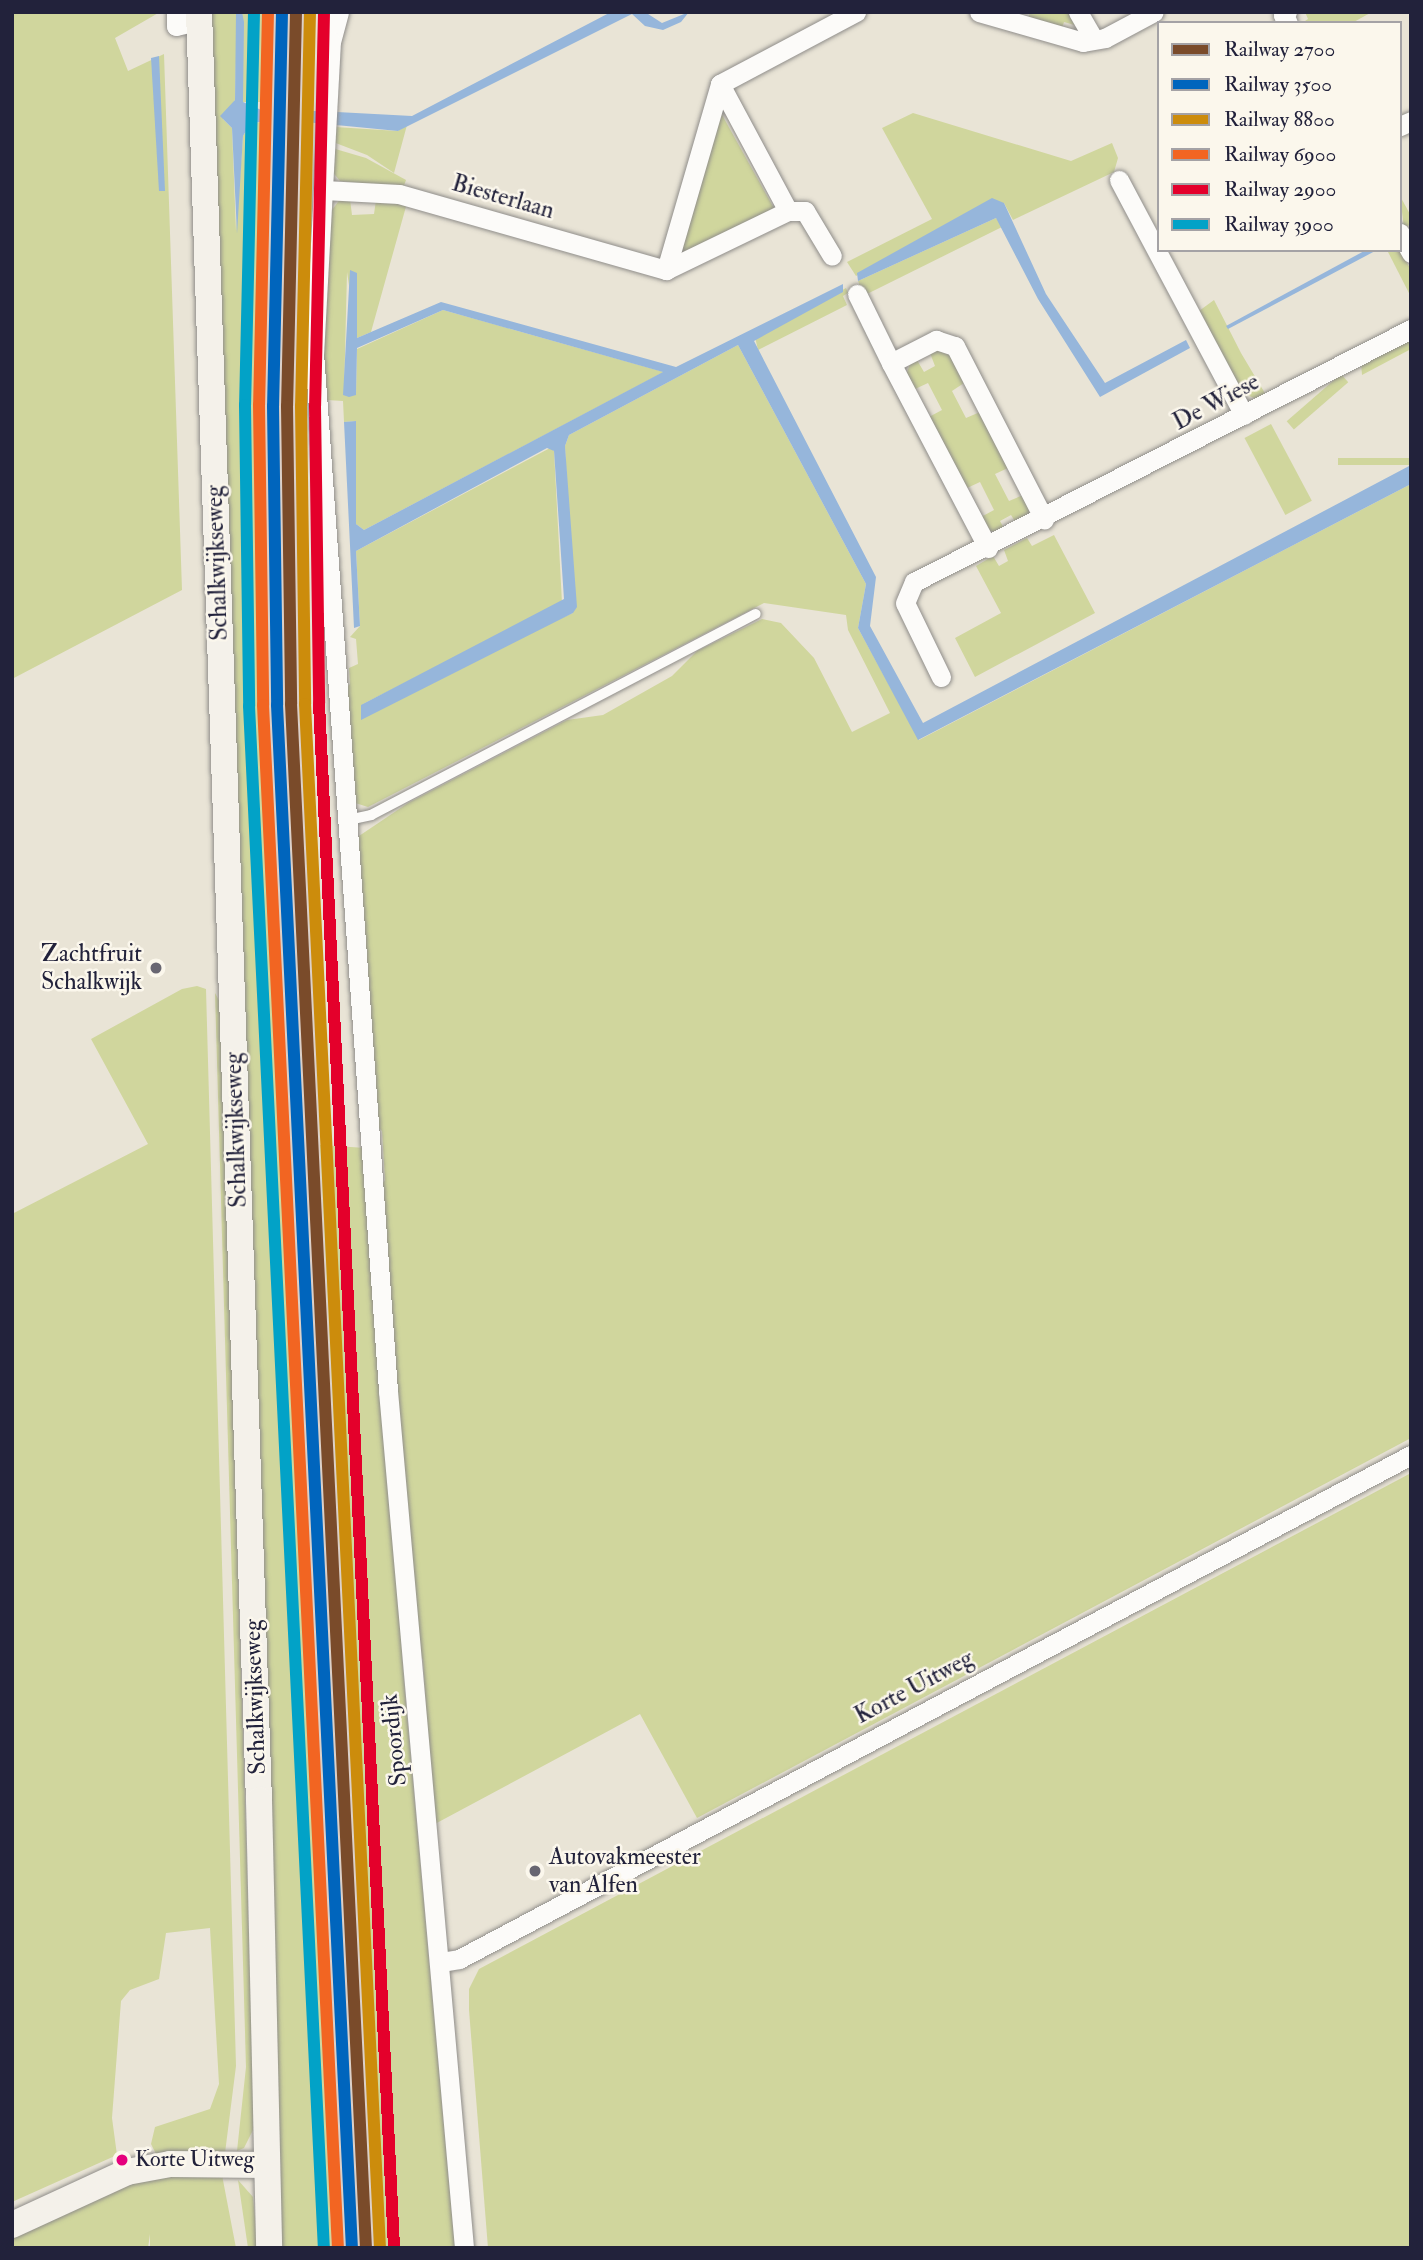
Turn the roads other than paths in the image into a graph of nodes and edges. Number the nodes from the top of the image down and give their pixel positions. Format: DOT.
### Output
graph roads {
  1 [pos="339,12"];
  2 [pos="856,12"];
  3 [pos="978,12"];
  4 [pos="1078,12"];
  5 [pos="1154,12"];
  6 [pos="187,18"];
  7 [pos="1093,38"];
  8 [pos="720,85"];
  9 [pos="1119,180"];
  10 [pos="324,190"];
  11 [pos="788,211"];
  12 [pos="1402,237"];
  13 [pos="1157,249"];
  14 [pos="1159,252"];
  15 [pos="1411,253"];
  16 [pos="832,256"];
  17 [pos="666,270"];
  18 [pos="857,294"];
  19 [pos="1411,329"];
  20 [pos="891,363"];
  21 [pos="1244,415"];
  22 [pos="1044,519"];
  23 [pos="988,548"];
  24 [pos="756,614"];
  25 [pos="942,677"];
  26 [pos="348,820"];
  27 [pos="1411,1455"];
  28 [pos="441,1962"];
  29 [pos="267,2165"];
  30 [pos="12,2225"];
  31 [pos="269,2248"];
  32 [pos="464,2248"];
  1 -- 10 [label="street, Spoordijk"];
  2 -- 8 [label="street"];
  3 -- 7 [label="street"];
  4 -- 7 [label="street"];
  5 -- 7 [label="street"];
  6 -- 29 [label="street, Schalkwijkseweg"];
  8 -- 11 [label="street"];
  8 -- 17 [label="street"];
  9 -- 13 [label="street"];
  10 -- 17 [label="street, Biesterlaan"];
  10 -- 26 [label="street, Spoordijk"];
  11 -- 16 [label="street"];
  11 -- 17 [label="street"];
  12 -- 15 [label="street"];
  14 -- 21 [label="street"];
  18 -- 20 [label="street"];
  19 -- 21 [label="street, De Wiese"];
  20 -- 22 [label="street"];
  20 -- 23 [label="street"];
  21 -- 22 [label="street, De Wiese"];
  22 -- 23 [label="street, De Wiese"];
  23 -- 25 [label="street, De Wiese"];
  24 -- 26 [label="lane"];
  26 -- 28 [label="street, Spoordijk"];
  27 -- 28 [label="street, Korte Uitweg"];
  28 -- 32 [label="street, Spoordijk"];
  29 -- 30 [label="street"];
  29 -- 31 [label="street, Schalkwijkseweg"];
}
